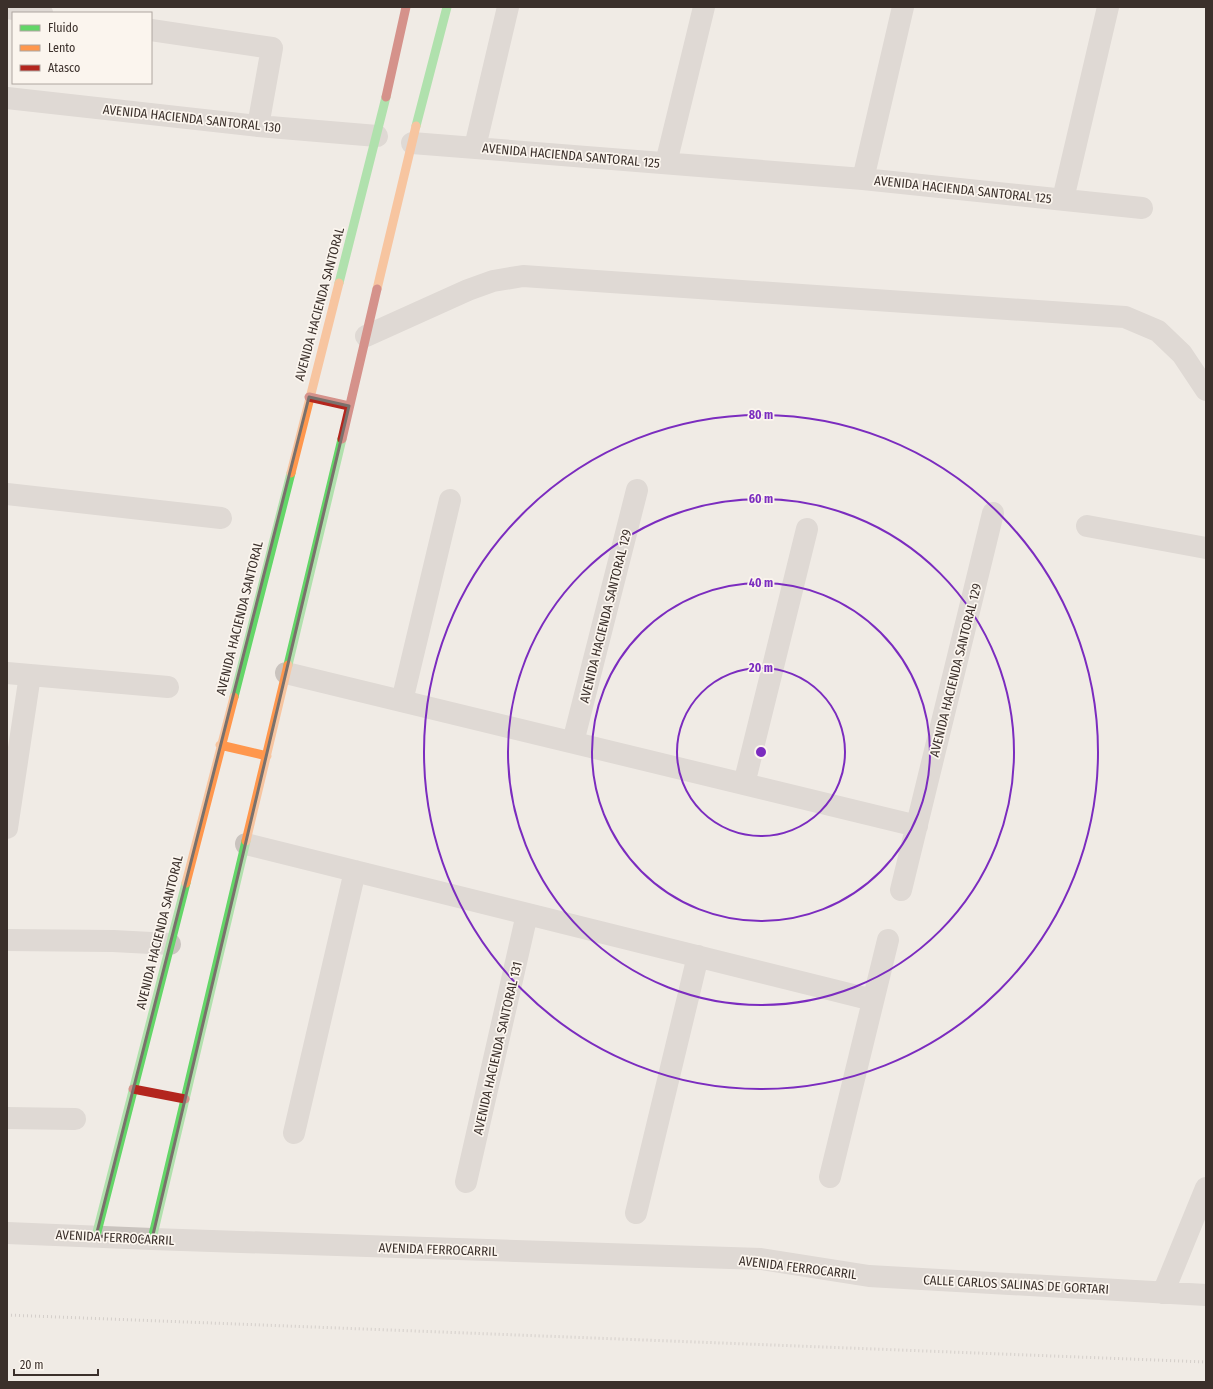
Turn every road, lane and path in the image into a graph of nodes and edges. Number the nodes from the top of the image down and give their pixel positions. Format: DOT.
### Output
graph roads {
  1 [pos="406,7"];
  2 [pos="447,7"];
  3 [pos="508,7"];
  4 [pos="704,7"];
  5 [pos="903,7"];
  6 [pos="1108,7"];
  7 [pos="7,8"];
  8 [pos="35,12"];
  9 [pos="152,30"];
  10 [pos="7,98"];
  11 [pos="258,126"];
  12 [pos="377,136"];
  13 [pos="412,143"];
  14 [pos="475,147"];
  15 [pos="666,163"];
  16 [pos="863,179"];
  17 [pos="1063,199"];
  18 [pos="1142,208"];
  19 [pos="366,336"];
  20 [pos="1206,390"];
  21 [pos="309,398"];
  22 [pos="349,406"];
  23 [pos="637,490"];
  24 [pos="7,494"];
  25 [pos="450,500"];
  26 [pos="993,513"];
  27 [pos="221,518"];
  28 [pos="1087,526"];
  29 [pos="807,529"];
  30 [pos="1206,548"];
  31 [pos="7,673"];
  32 [pos="286,673"];
  33 [pos="30,675"];
  34 [pos="168,687"];
  35 [pos="402,701"];
  36 [pos="573,742"];
  37 [pos="220,745"];
  38 [pos="267,756"];
  39 [pos="744,784"];
  40 [pos="917,826"];
  41 [pos="7,828"];
  42 [pos="246,844"];
  43 [pos="354,871"];
  44 [pos="901,890"];
  45 [pos="527,914"];
  46 [pos="7,940"];
  47 [pos="888,940"];
  48 [pos="170,944"];
  49 [pos="698,956"];
  50 [pos="873,1000"];
  51 [pos="133,1089"];
  52 [pos="186,1099"];
  53 [pos="7,1118"];
  54 [pos="76,1119"];
  55 [pos="294,1133"];
  56 [pos="830,1177"];
  57 [pos="466,1182"];
  58 [pos="1206,1188"];
  59 [pos="636,1213"];
  60 [pos="7,1233"];
  61 [pos="96,1236"];
  62 [pos="152,1239"];
  63 [pos="869,1276"];
  64 [pos="1163,1293"];
  65 [pos="1206,1295"];
  1 -- 12 [label="street, AVENIDA HACIENDA SANTORAL"];
  2 -- 13 [label="street"];
  3 -- 14 [label="street, AVENIDA HACIENDA SANTORAL 125"];
  4 -- 15 [label="street, AVENIDA HACIENDA SANTORAL 125"];
  5 -- 16 [label="street, AVENIDA HACIENDA SANTORAL 125"];
  6 -- 17 [label="street, AVENIDA HACIENDA SANTORAL 125"];
  7 -- 8 [label="street"];
  9 -- 11 [label="street"];
  10 -- 11 [label="street, AVENIDA HACIENDA SANTORAL 130"];
  11 -- 12 [label="street, AVENIDA HACIENDA SANTORAL 130"];
  12 -- 21 [label="street, AVENIDA HACIENDA SANTORAL"];
  13 -- 14 [label="street, AVENIDA HACIENDA SANTORAL 125"];
  13 -- 19 [label="street"];
  14 -- 15 [label="street, AVENIDA HACIENDA SANTORAL 125"];
  15 -- 16 [label="street, AVENIDA HACIENDA SANTORAL 125"];
  16 -- 17 [label="street, AVENIDA HACIENDA SANTORAL 125"];
  17 -- 18 [label="street, AVENIDA HACIENDA SANTORAL 125"];
  19 -- 20 [label="street"];
  19 -- 22 [label="street"];
  21 -- 22 [label="street"];
  21 -- 37 [label="street, AVENIDA HACIENDA SANTORAL"];
  22 -- 32 [label="street"];
  23 -- 36 [label="street, AVENIDA HACIENDA SANTORAL 129"];
  24 -- 27 [label="street"];
  25 -- 35 [label="street"];
  26 -- 40 [label="street, AVENIDA HACIENDA SANTORAL 129"];
  28 -- 30 [label="street"];
  29 -- 39 [label="street"];
  31 -- 33 [label="street"];
  32 -- 35 [label="street"];
  32 -- 38 [label="street"];
  33 -- 34 [label="street"];
  33 -- 41 [label="street"];
  35 -- 36 [label="street"];
  36 -- 39 [label="street"];
  37 -- 38 [label="street"];
  37 -- 48 [label="street, AVENIDA HACIENDA SANTORAL"];
  38 -- 42 [label="street"];
  39 -- 40 [label="street"];
  40 -- 44 [label="street, AVENIDA HACIENDA SANTORAL 129"];
  42 -- 43 [label="street"];
  42 -- 52 [label="street"];
  43 -- 45 [label="street"];
  43 -- 55 [label="street"];
  45 -- 49 [label="street"];
  45 -- 57 [label="street, AVENIDA HACIENDA SANTORAL 131"];
  46 -- 48 [label="street"];
  47 -- 50 [label="street"];
  48 -- 51 [label="street, AVENIDA HACIENDA SANTORAL"];
  49 -- 50 [label="street"];
  49 -- 59 [label="street"];
  50 -- 56 [label="street"];
  51 -- 52 [label="street"];
  51 -- 61 [label="street, AVENIDA HACIENDA SANTORAL"];
  52 -- 62 [label="street"];
  53 -- 54 [label="street"];
  58 -- 64 [label="street"];
  60 -- 61 [label="street, AVENIDA FERROCARRIL"];
  61 -- 62 [label="street, AVENIDA FERROCARRIL"];
  62 -- 63 [label="street, AVENIDA FERROCARRIL"];
  63 -- 64 [label="street, CALLE CARLOS SALINAS DE GORTARI"];
  64 -- 65 [label="street"];
}
